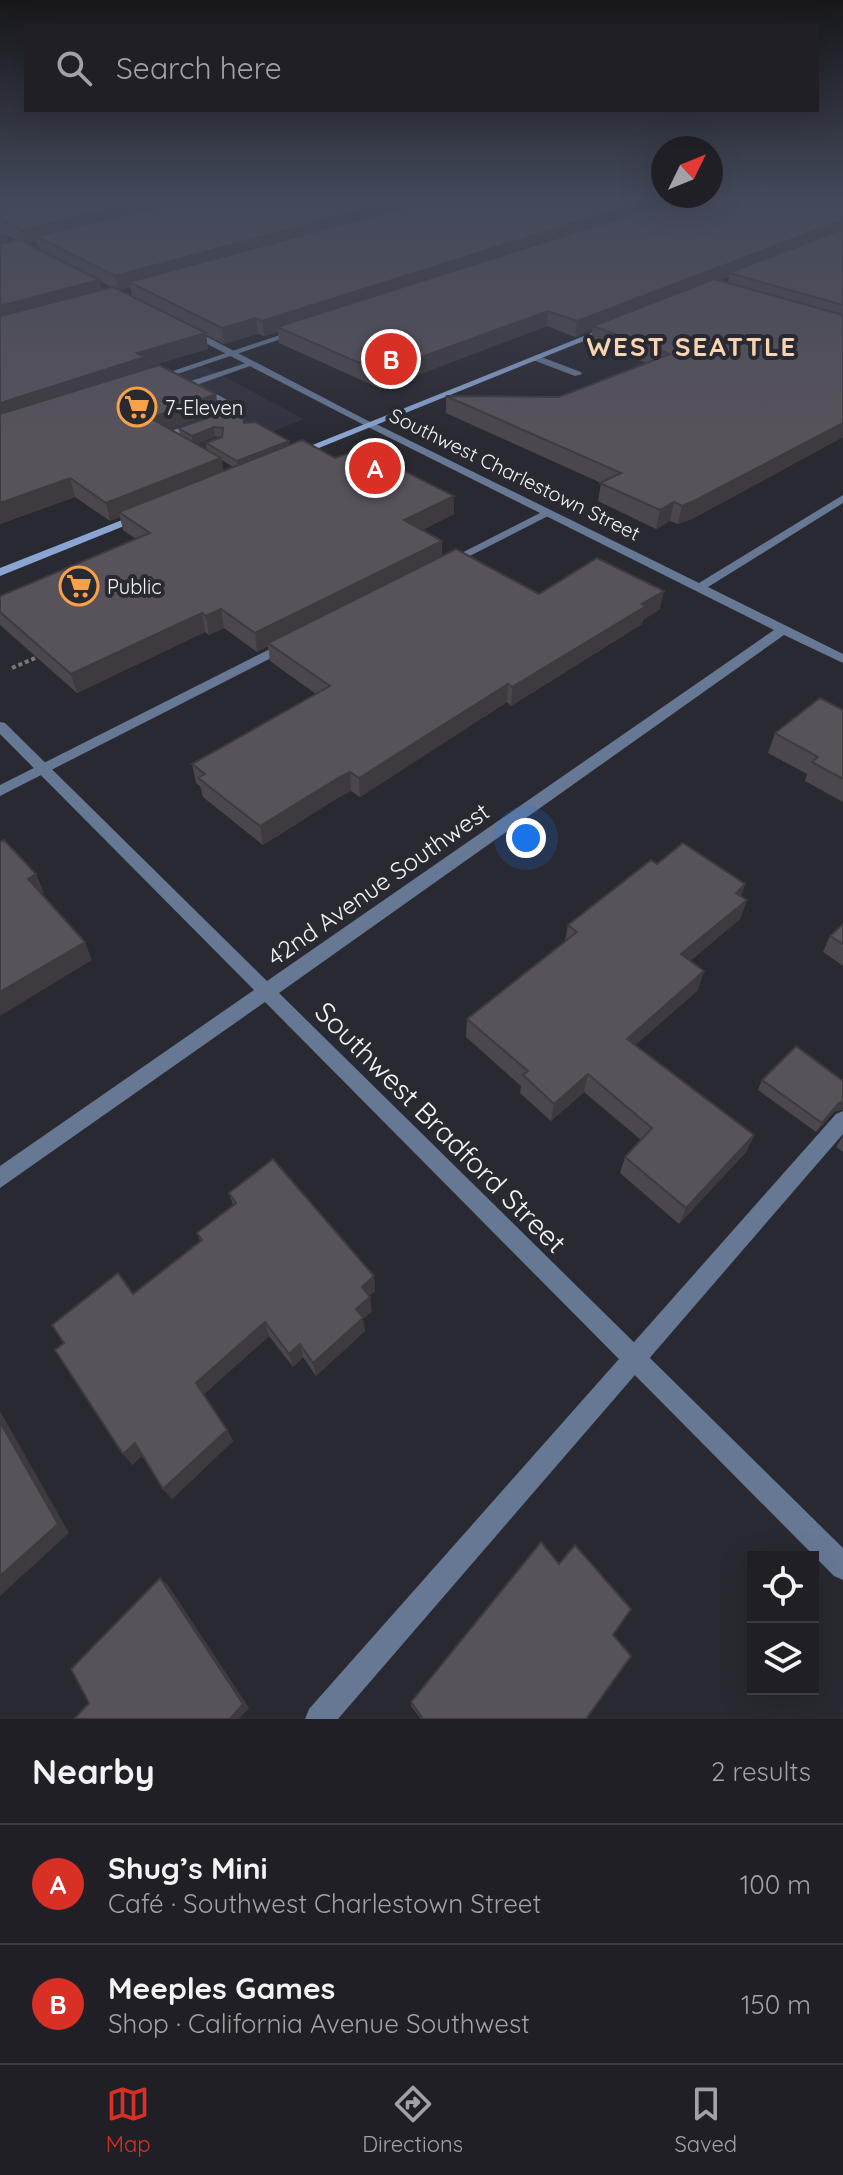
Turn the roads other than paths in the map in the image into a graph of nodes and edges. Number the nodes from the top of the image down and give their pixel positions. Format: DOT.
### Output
graph roads {
  1 [pos="625,323"];
  2 [pos="176,325"];
  3 [pos="303,330"];
  4 [pos="231,353"];
  5 [pos="536,358"];
  6 [pos="252,364"];
  7 [pos="578,374"];
  8 [pos="146,381"];
  9 [pos="238,410"];
  10 [pos="251,419"];
  11 [pos="369,424"];
  12 [pos="178,444"];
  13 [pos="282,459"];
  14 [pos="843,498"];
  15 [pos="546,513"];
  16 [pos="145,514"];
  17 [pos="438,567"];
  18 [pos="0,572"];
  19 [pos="699,588"];
  20 [pos="784,629"];
  21 [pos="303,636"];
  22 [pos="843,659"];
  23 [pos="0,726"];
  24 [pos="42,769"];
  25 [pos="0,791"];
  26 [pos="266,991"];
  27 [pos="843,1120"];
  28 [pos="0,1178"];
  29 [pos="635,1359"];
  30 [pos="843,1567"];
  31 [pos="319,1719"];
  1 -- 5 [label="main road"];
  2 -- 4 [label="street, Southwest Charlestown Street"];
  3 -- 4 [label="street"];
  4 -- 6 [label="street, Southwest Charlestown Street"];
  4 -- 8 [label="street"];
  5 -- 7 [label="street"];
  5 -- 11 [label="main road"];
  6 -- 9 [label="street"];
  6 -- 11 [label="street, Southwest Charlestown Street"];
  9 -- 10 [label="street"];
  9 -- 12 [label="street"];
  11 -- 13 [label="main road"];
  11 -- 15 [label="street, Southwest Charlestown Street"];
  14 -- 19 [label="street"];
  15 -- 17 [label="street"];
  15 -- 19 [label="street, Southwest Charlestown Street"];
  16 -- 18 [label="main road"];
  19 -- 20 [label="street, Southwest Charlestown Street"];
  20 -- 22 [label="street, Southwest Charlestown Street"];
  20 -- 26 [label="street, 42nd Avenue Southwest"];
  21 -- 24 [label="street"];
  23 -- 24 [label="street, Southwest Bradford Street"];
  24 -- 25 [label="street"];
  24 -- 26 [label="street, Southwest Bradford Street"];
  26 -- 28 [label="street, 42nd Avenue Southwest"];
  26 -- 29 [label="street, Southwest Bradford Street"];
  27 -- 29 [label="street"];
  29 -- 30 [label="street, Southwest Bradford Street"];
  29 -- 31 [label="street"];
}
